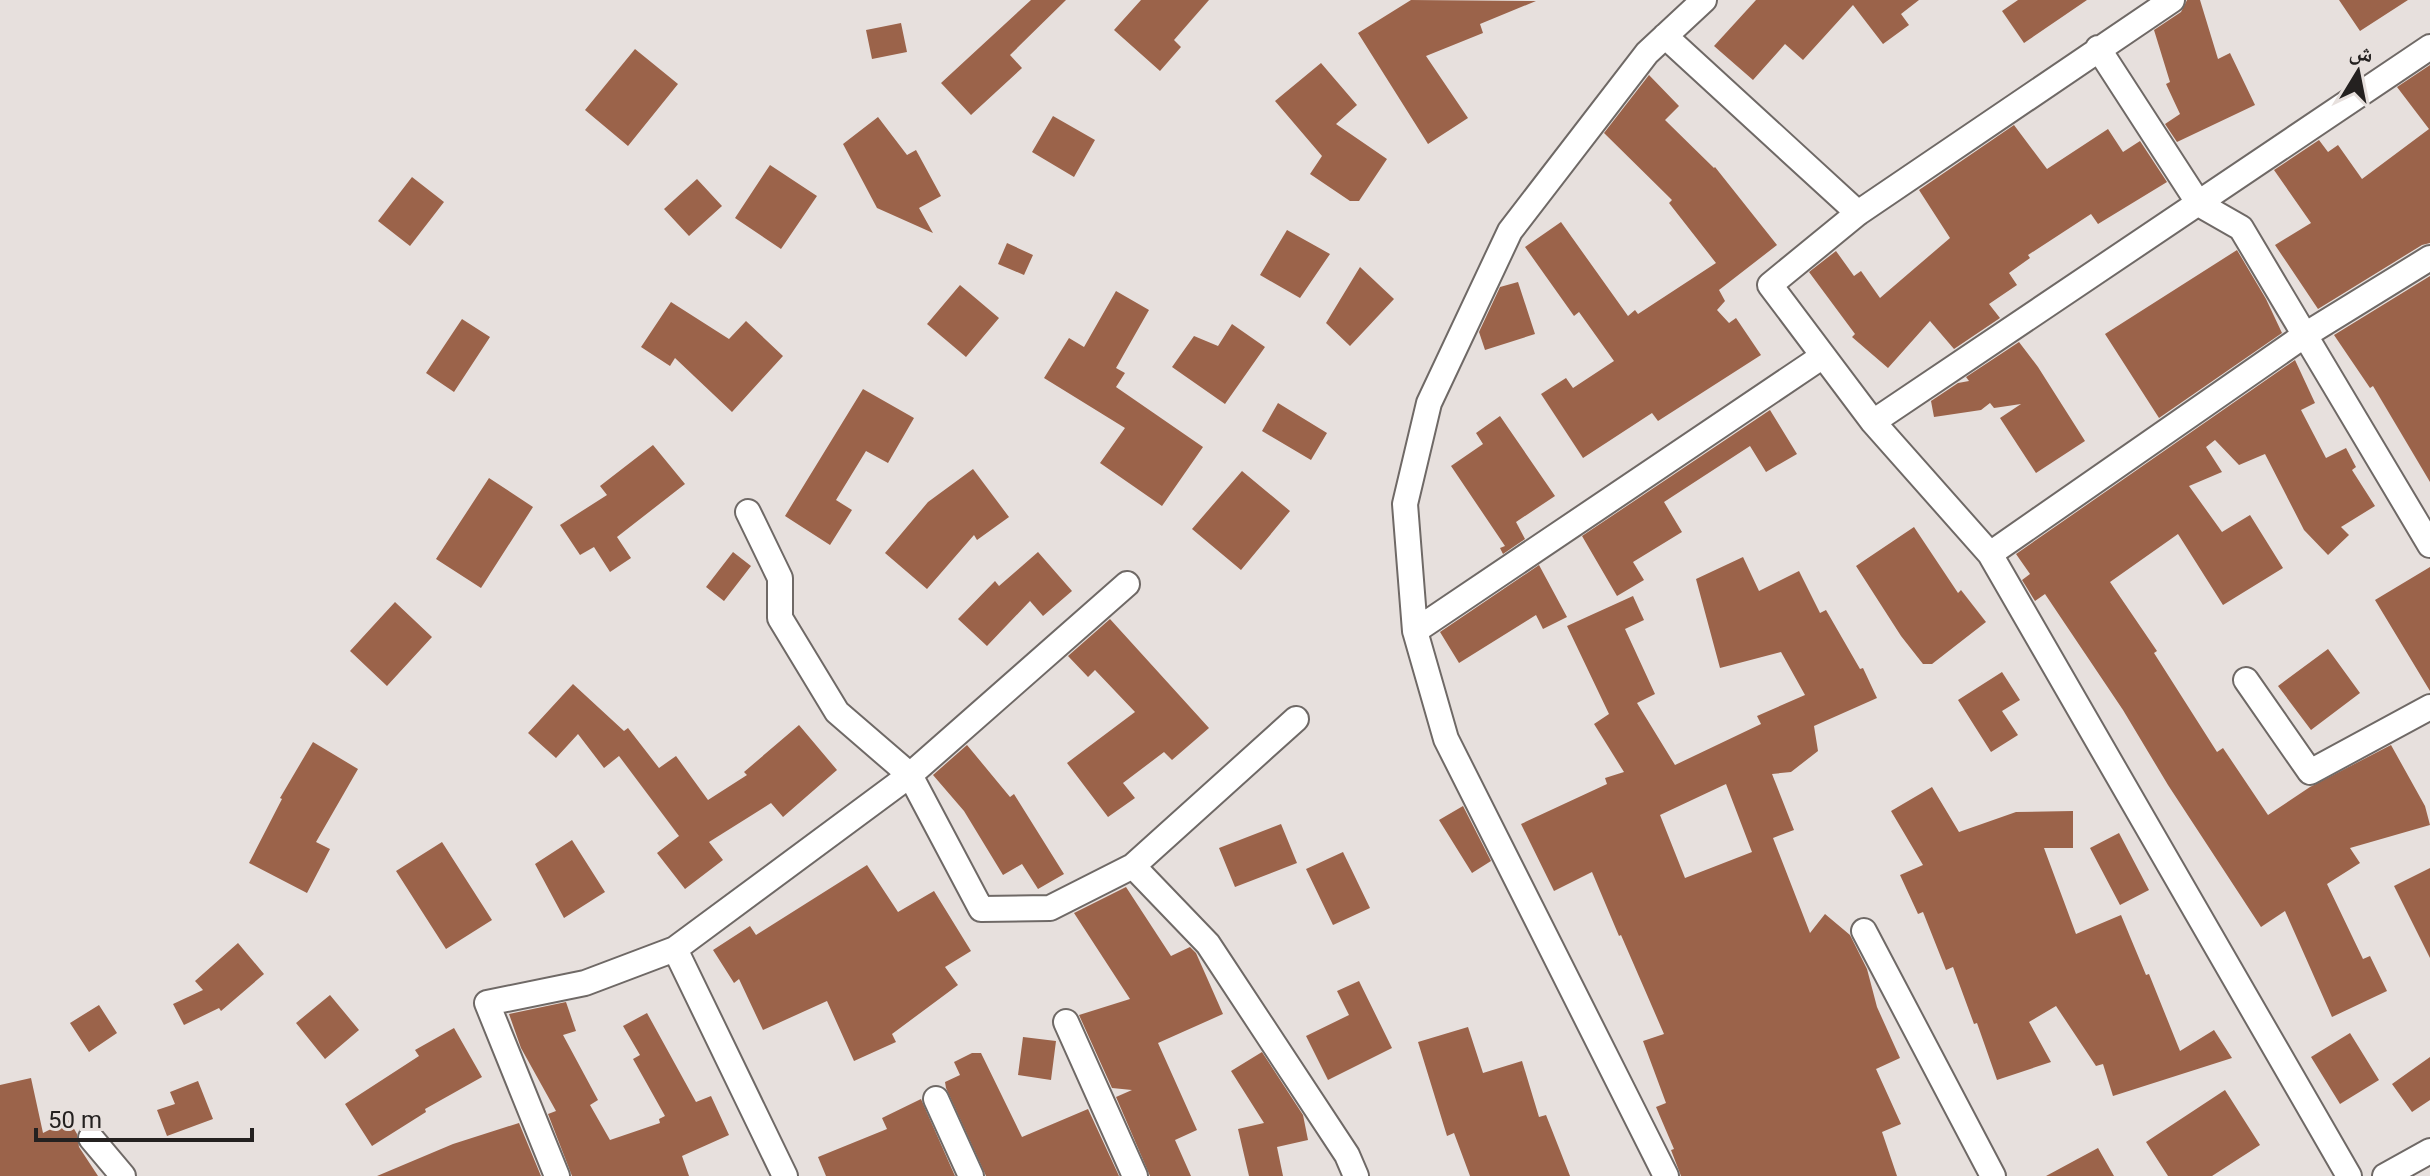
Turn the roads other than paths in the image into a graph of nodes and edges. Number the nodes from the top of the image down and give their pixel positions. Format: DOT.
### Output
graph roads {
  1 [pos="1704,0"];
  2 [pos="2172,0"];
  3 [pos="1665,36"];
  4 [pos="2430,47"];
  5 [pos="2098,48"];
  6 [pos="2199,204"];
  7 [pos="1858,213"];
  8 [pos="2430,258"];
  9 [pos="2305,335"];
  10 [pos="1823,356"];
  11 [pos="1873,422"];
  12 [pos="748,512"];
  13 [pos="2427,535"];
  14 [pos="1990,554"];
  15 [pos="1127,584"];
  16 [pos="1415,631"];
  17 [pos="2246,680"];
  18 [pos="2430,707"];
  19 [pos="1296,719"];
  20 [pos="910,775"];
  21 [pos="1133,866"];
  22 [pos="1864,931"];
  23 [pos="675,949"];
  24 [pos="1066,1022"];
  25 [pos="936,1099"];
  26 [pos="91,1138"];
  27 [pos="2430,1151"];
  28 [pos="123,1176"];
  29 [pos="557,1176"];
  30 [pos="785,1176"];
  31 [pos="971,1176"];
  32 [pos="1135,1176"];
  33 [pos="1356,1176"];
  34 [pos="1666,1176"];
  35 [pos="1993,1176"];
  36 [pos="2349,1176"];
  37 [pos="2385,1176"];
  1 -- 3 [label="street"];
  2 -- 5 [label="street"];
  3 -- 7 [label="street"];
  3 -- 16 [label="street"];
  4 -- 6 [label="street"];
  5 -- 6 [label="street"];
  5 -- 7 [label="street"];
  6 -- 9 [label="street"];
  6 -- 11 [label="street"];
  7 -- 10 [label="street"];
  8 -- 9 [label="street"];
  9 -- 13 [label="street"];
  9 -- 14 [label="street"];
  10 -- 11 [label="street"];
  10 -- 16 [label="street"];
  11 -- 14 [label="street"];
  12 -- 20 [label="street"];
  14 -- 36 [label="street"];
  15 -- 20 [label="street"];
  16 -- 34 [label="street"];
  17 -- 18 [label="street"];
  19 -- 21 [label="street"];
  20 -- 21 [label="street"];
  20 -- 23 [label="street"];
  21 -- 33 [label="street"];
  22 -- 35 [label="street"];
  23 -- 29 [label="street"];
  23 -- 30 [label="street"];
  24 -- 32 [label="street"];
  25 -- 31 [label="street"];
  26 -- 28 [label="street"];
  27 -- 37 [label="street"];
}
